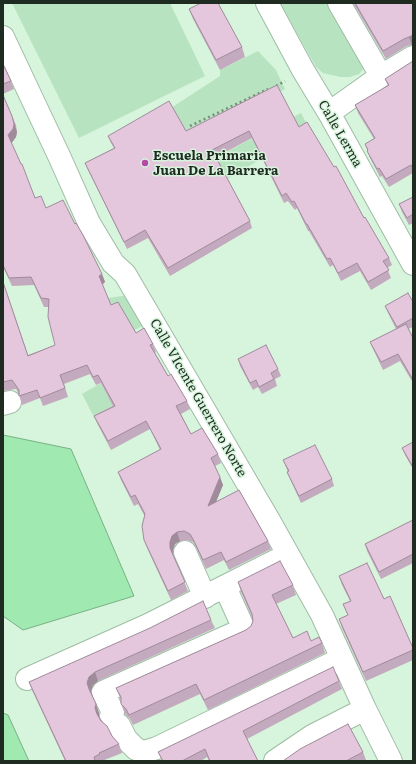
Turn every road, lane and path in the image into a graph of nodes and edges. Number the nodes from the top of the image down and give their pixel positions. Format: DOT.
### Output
graph roads {
  1 [pos="267,3"];
  2 [pos="338,3"];
  3 [pos="4,44"];
  4 [pos="413,57"];
  5 [pos="303,70"];
  6 [pos="381,76"];
  7 [pos="329,114"];
  8 [pos="190,126"];
  9 [pos="413,264"];
  10 [pos="185,552"];
  11 [pos="287,555"];
  12 [pos="224,587"];
  13 [pos="205,597"];
  14 [pos="341,659"];
  15 [pos="27,678"];
  16 [pos="365,709"];
  17 [pos="131,755"];
  18 [pos="275,761"];
  19 [pos="391,761"];
  1 -- 5 [label="street, Calle Lerma"];
  2 -- 6 [label="street"];
  3 -- 11 [label="street, Calle VIcente Guerrero Norte"];
  4 -- 6 [label="street"];
  5 -- 7 [label="street, Calle Lerma"];
  5 -- 8 [label="path"];
  6 -- 7 [label="street"];
  7 -- 9 [label="street, Calle Lerma"];
  10 -- 13 [label="street"];
  11 -- 12 [label="street"];
  11 -- 14 [label="street, Calle VIcente Guerrero Norte"];
  12 -- 13 [label="street"];
  12 -- 17 [label="street"];
  13 -- 15 [label="street"];
  14 -- 16 [label="street, Calle VIcente Guerrero Norte"];
  14 -- 17 [label="street"];
  16 -- 18 [label="street"];
  16 -- 19 [label="street, Calle VIcente Guerrero Norte"];
}
